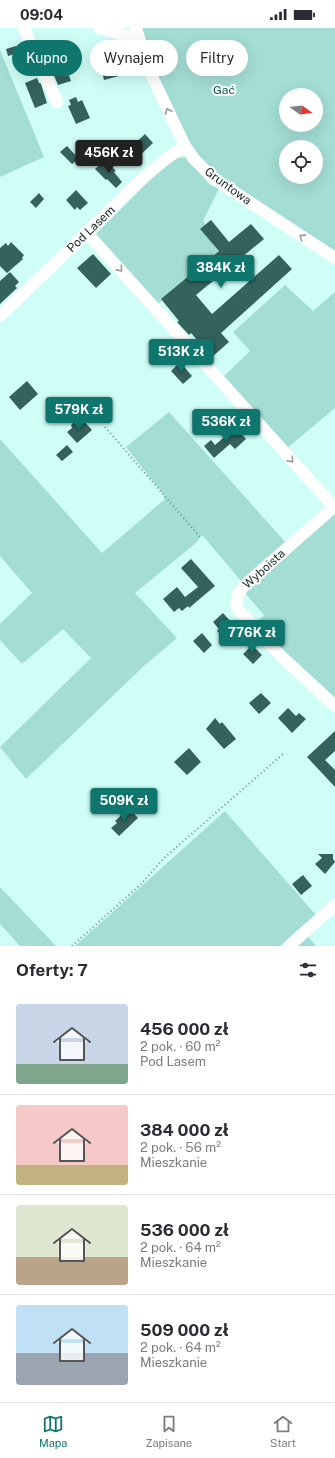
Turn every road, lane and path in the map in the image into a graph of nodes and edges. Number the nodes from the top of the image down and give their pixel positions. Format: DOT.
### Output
graph roads {
  1 [pos="24,28"];
  2 [pos="100,28"];
  3 [pos="137,33"];
  4 [pos="57,102"];
  5 [pos="185,146"];
  6 [pos="87,233"];
  7 [pos="335,258"];
  8 [pos="0,316"];
  9 [pos="105,427"];
  10 [pos="334,507"];
  11 [pos="201,538"];
  12 [pos="335,706"];
  13 [pos="283,754"];
  14 [pos="335,905"];
  15 [pos="72,946"];
  16 [pos="289,946"];
  1 -- 4 [label="street"];
  2 -- 3 [label="street, Gruntowa"];
  5 -- 3 [label="street, Gruntowa, one-way"];
  5 -- 6 [label="street, Pod Lasem"];
  7 -- 5 [label="street, Gruntowa, one-way"];
  6 -- 8 [label="street, Pod Lasem"];
  6 -- 10 [label="street, one-way"];
  9 -- 11 [label="path"];
  10 -- 12 [label="street, Wyboista"];
  13 -- 15 [label="path"];
  14 -- 16 [label="street"];
}
